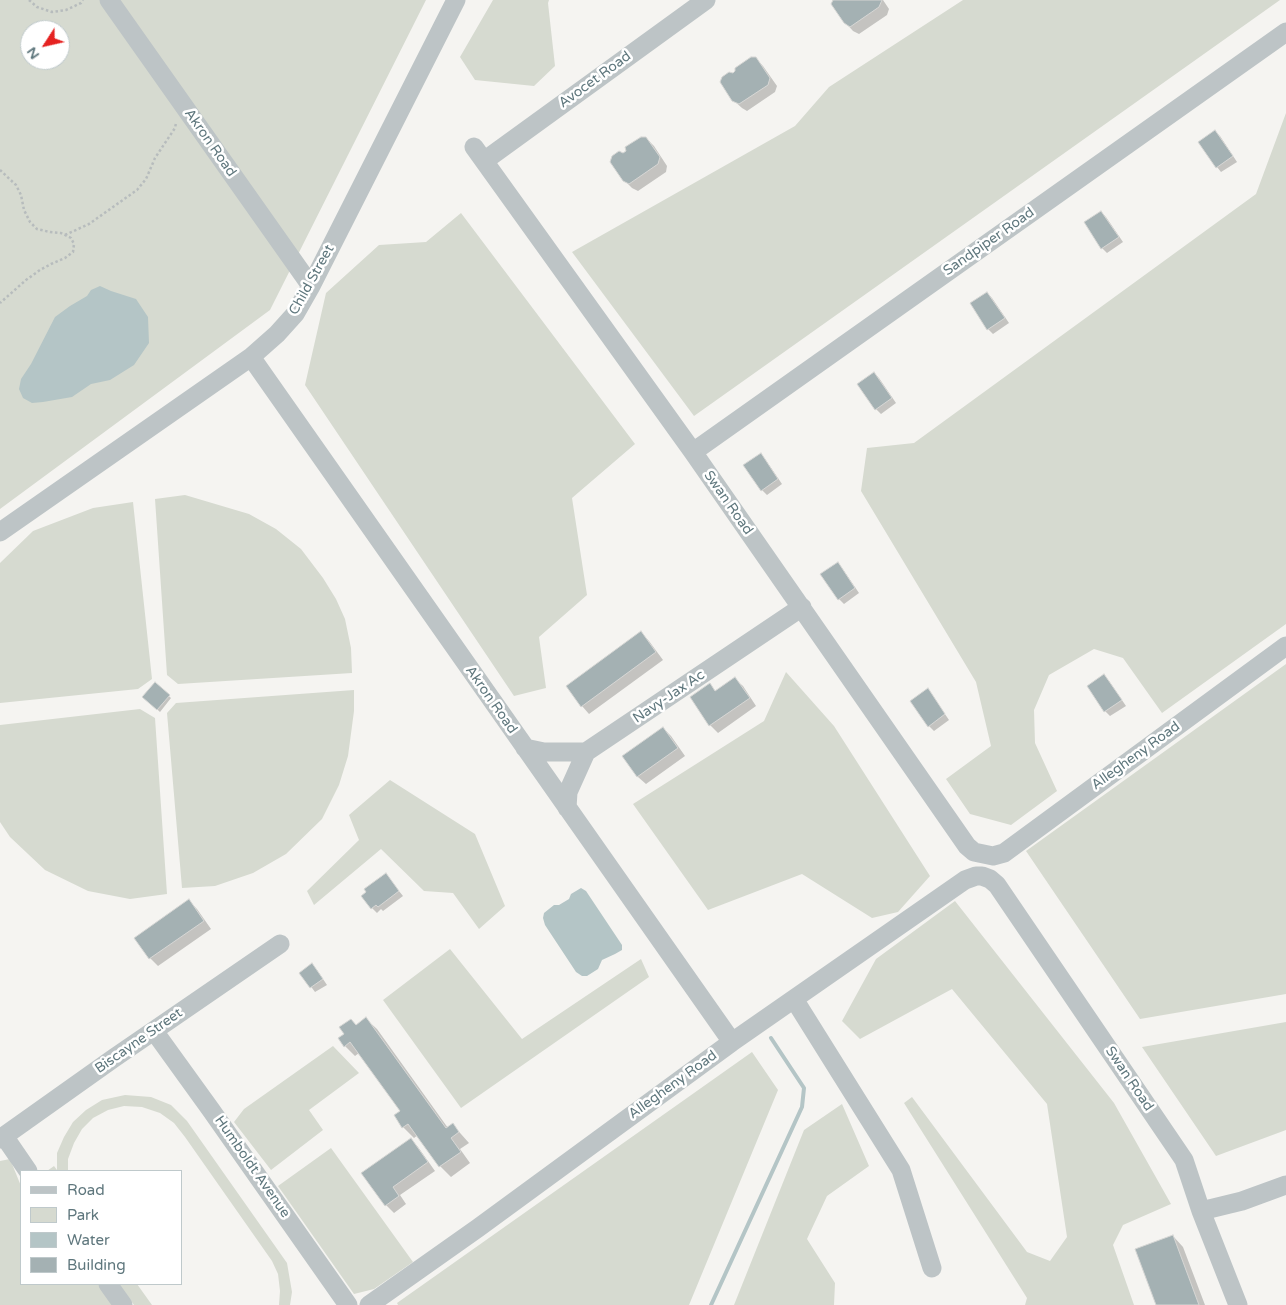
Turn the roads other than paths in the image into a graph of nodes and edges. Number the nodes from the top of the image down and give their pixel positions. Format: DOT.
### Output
graph roads {
  1 [pos="109,0"];
  2 [pos="456,0"];
  3 [pos="706,0"];
  4 [pos="1286,32"];
  5 [pos="479,154"];
  6 [pos="311,286"];
  7 [pos="251,357"];
  8 [pos="692,452"];
  9 [pos="0,532"];
  10 [pos="802,608"];
  11 [pos="1286,646"];
  12 [pos="525,748"];
  13 [pos="586,752"];
  14 [pos="567,808"];
  15 [pos="983,855"];
  16 [pos="982,876"];
  17 [pos="280,944"];
  18 [pos="794,999"];
  19 [pos="154,1031"];
  20 [pos="732,1042"];
  21 [pos="2,1138"];
  22 [pos="27,1170"];
  23 [pos="1286,1185"];
  24 [pos="1202,1211"];
  25 [pos="932,1268"];
  26 [pos="109,1285"];
  27 [pos="378,1303"];
  28 [pos="123,1305"];
  29 [pos="348,1305"];
  30 [pos="1238,1305"];
  1 -- 6 [label="street, Akron Road"];
  2 -- 6 [label="street, Child Street"];
  3 -- 5 [label="street, Avocet Road"];
  4 -- 8 [label="street, Sandpiper Road"];
  5 -- 8 [label="street, Swan Road"];
  6 -- 7 [label="street, Child Street"];
  7 -- 9 [label="street, Child Street"];
  7 -- 12 [label="street, Akron Road"];
  8 -- 10 [label="street, Swan Road"];
  10 -- 13 [label="street, Navy-Jax Ac"];
  10 -- 15 [label="street, Swan Road"];
  11 -- 15 [label="street, Allegheny Road"];
  12 -- 13 [label="street"];
  12 -- 14 [label="street, Akron Road"];
  13 -- 14 [label="street"];
  14 -- 20 [label="street, Akron Road"];
  16 -- 18 [label="street, Allegheny Road"];
  16 -- 24 [label="street, Swan Road"];
  17 -- 19 [label="street, Biscayne Street"];
  18 -- 20 [label="street, Allegheny Road"];
  18 -- 25 [label="street"];
  19 -- 21 [label="street, Biscayne Street"];
  19 -- 29 [label="street, Humboldt Avenue"];
  20 -- 27 [label="street, Allegheny Road"];
  21 -- 22 [label="street"];
  23 -- 24 [label="street"];
  24 -- 30 [label="street, Swan Road"];
  26 -- 28 [label="street"];
}
